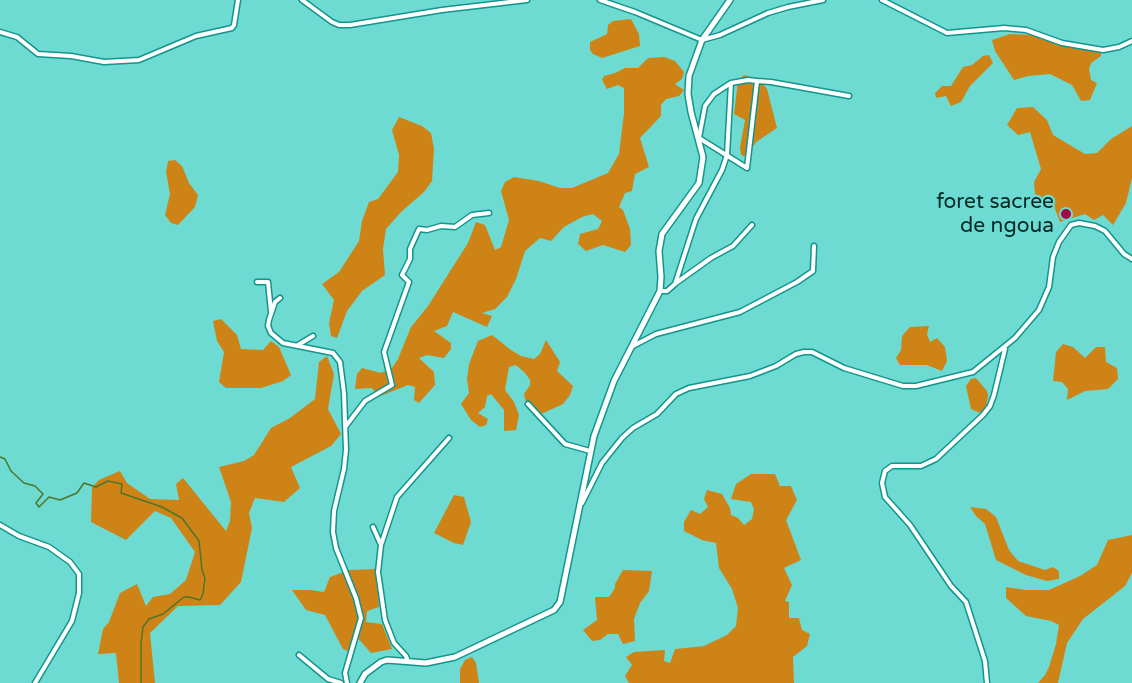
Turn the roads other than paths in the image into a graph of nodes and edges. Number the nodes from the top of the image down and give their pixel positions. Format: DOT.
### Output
graph roads {
  1 [pos="238,0"];
  2 [pos="302,0"];
  3 [pos="527,0"];
  4 [pos="600,0"];
  5 [pos="730,0"];
  6 [pos="823,0"];
  7 [pos="882,0"];
  8 [pos="0,32"];
  9 [pos="702,40"];
  10 [pos="1132,41"];
  11 [pos="757,81"];
  12 [pos="731,83"];
  13 [pos="849,96"];
  14 [pos="699,138"];
  15 [pos="727,155"];
  16 [pos="489,213"];
  17 [pos="752,225"];
  18 [pos="814,246"];
  19 [pos="1132,259"];
  20 [pos="257,282"];
  21 [pos="675,284"];
  22 [pos="660,291"];
  23 [pos="280,298"];
  24 [pos="271,313"];
  25 [pos="313,336"];
  26 [pos="298,346"];
  27 [pos="629,347"];
  28 [pos="1005,348"];
  29 [pos="528,404"];
  30 [pos="346,426"];
  31 [pos="449,438"];
  32 [pos="590,451"];
  33 [pos="579,509"];
  34 [pos="0,525"];
  35 [pos="373,527"];
  36 [pos="381,545"];
  37 [pos="299,655"];
  38 [pos="408,662"];
  39 [pos="35,683"];
  40 [pos="341,683"];
  41 [pos="347,683"];
  42 [pos="360,683"];
  43 [pos="987,683"];
  1 -- 8 [label="street"];
  2 -- 3 [label="street"];
  4 -- 9 [label="street"];
  5 -- 9 [label="main road"];
  6 -- 9 [label="street"];
  7 -- 10 [label="street"];
  9 -- 14 [label="main road"];
  11 -- 12 [label="street"];
  11 -- 13 [label="street"];
  11 -- 15 [label="street"];
  12 -- 14 [label="street"];
  12 -- 15 [label="street"];
  14 -- 15 [label="street"];
  14 -- 22 [label="main road"];
  15 -- 21 [label="street"];
  16 -- 30 [label="street"];
  17 -- 21 [label="street"];
  18 -- 27 [label="street"];
  19 -- 28 [label="street"];
  20 -- 24 [label="street"];
  21 -- 22 [label="street"];
  22 -- 27 [label="main road"];
  23 -- 24 [label="street"];
  24 -- 26 [label="street"];
  25 -- 26 [label="street"];
  26 -- 30 [label="street"];
  27 -- 32 [label="main road"];
  28 -- 33 [label="street"];
  28 -- 43 [label="street"];
  29 -- 32 [label="street"];
  30 -- 41 [label="street"];
  31 -- 36 [label="street"];
  32 -- 33 [label="main road"];
  33 -- 38 [label="main road"];
  34 -- 39 [label="street"];
  35 -- 36 [label="street"];
  36 -- 38 [label="street"];
  37 -- 40 [label="street"];
  38 -- 42 [label="main road"];
}
